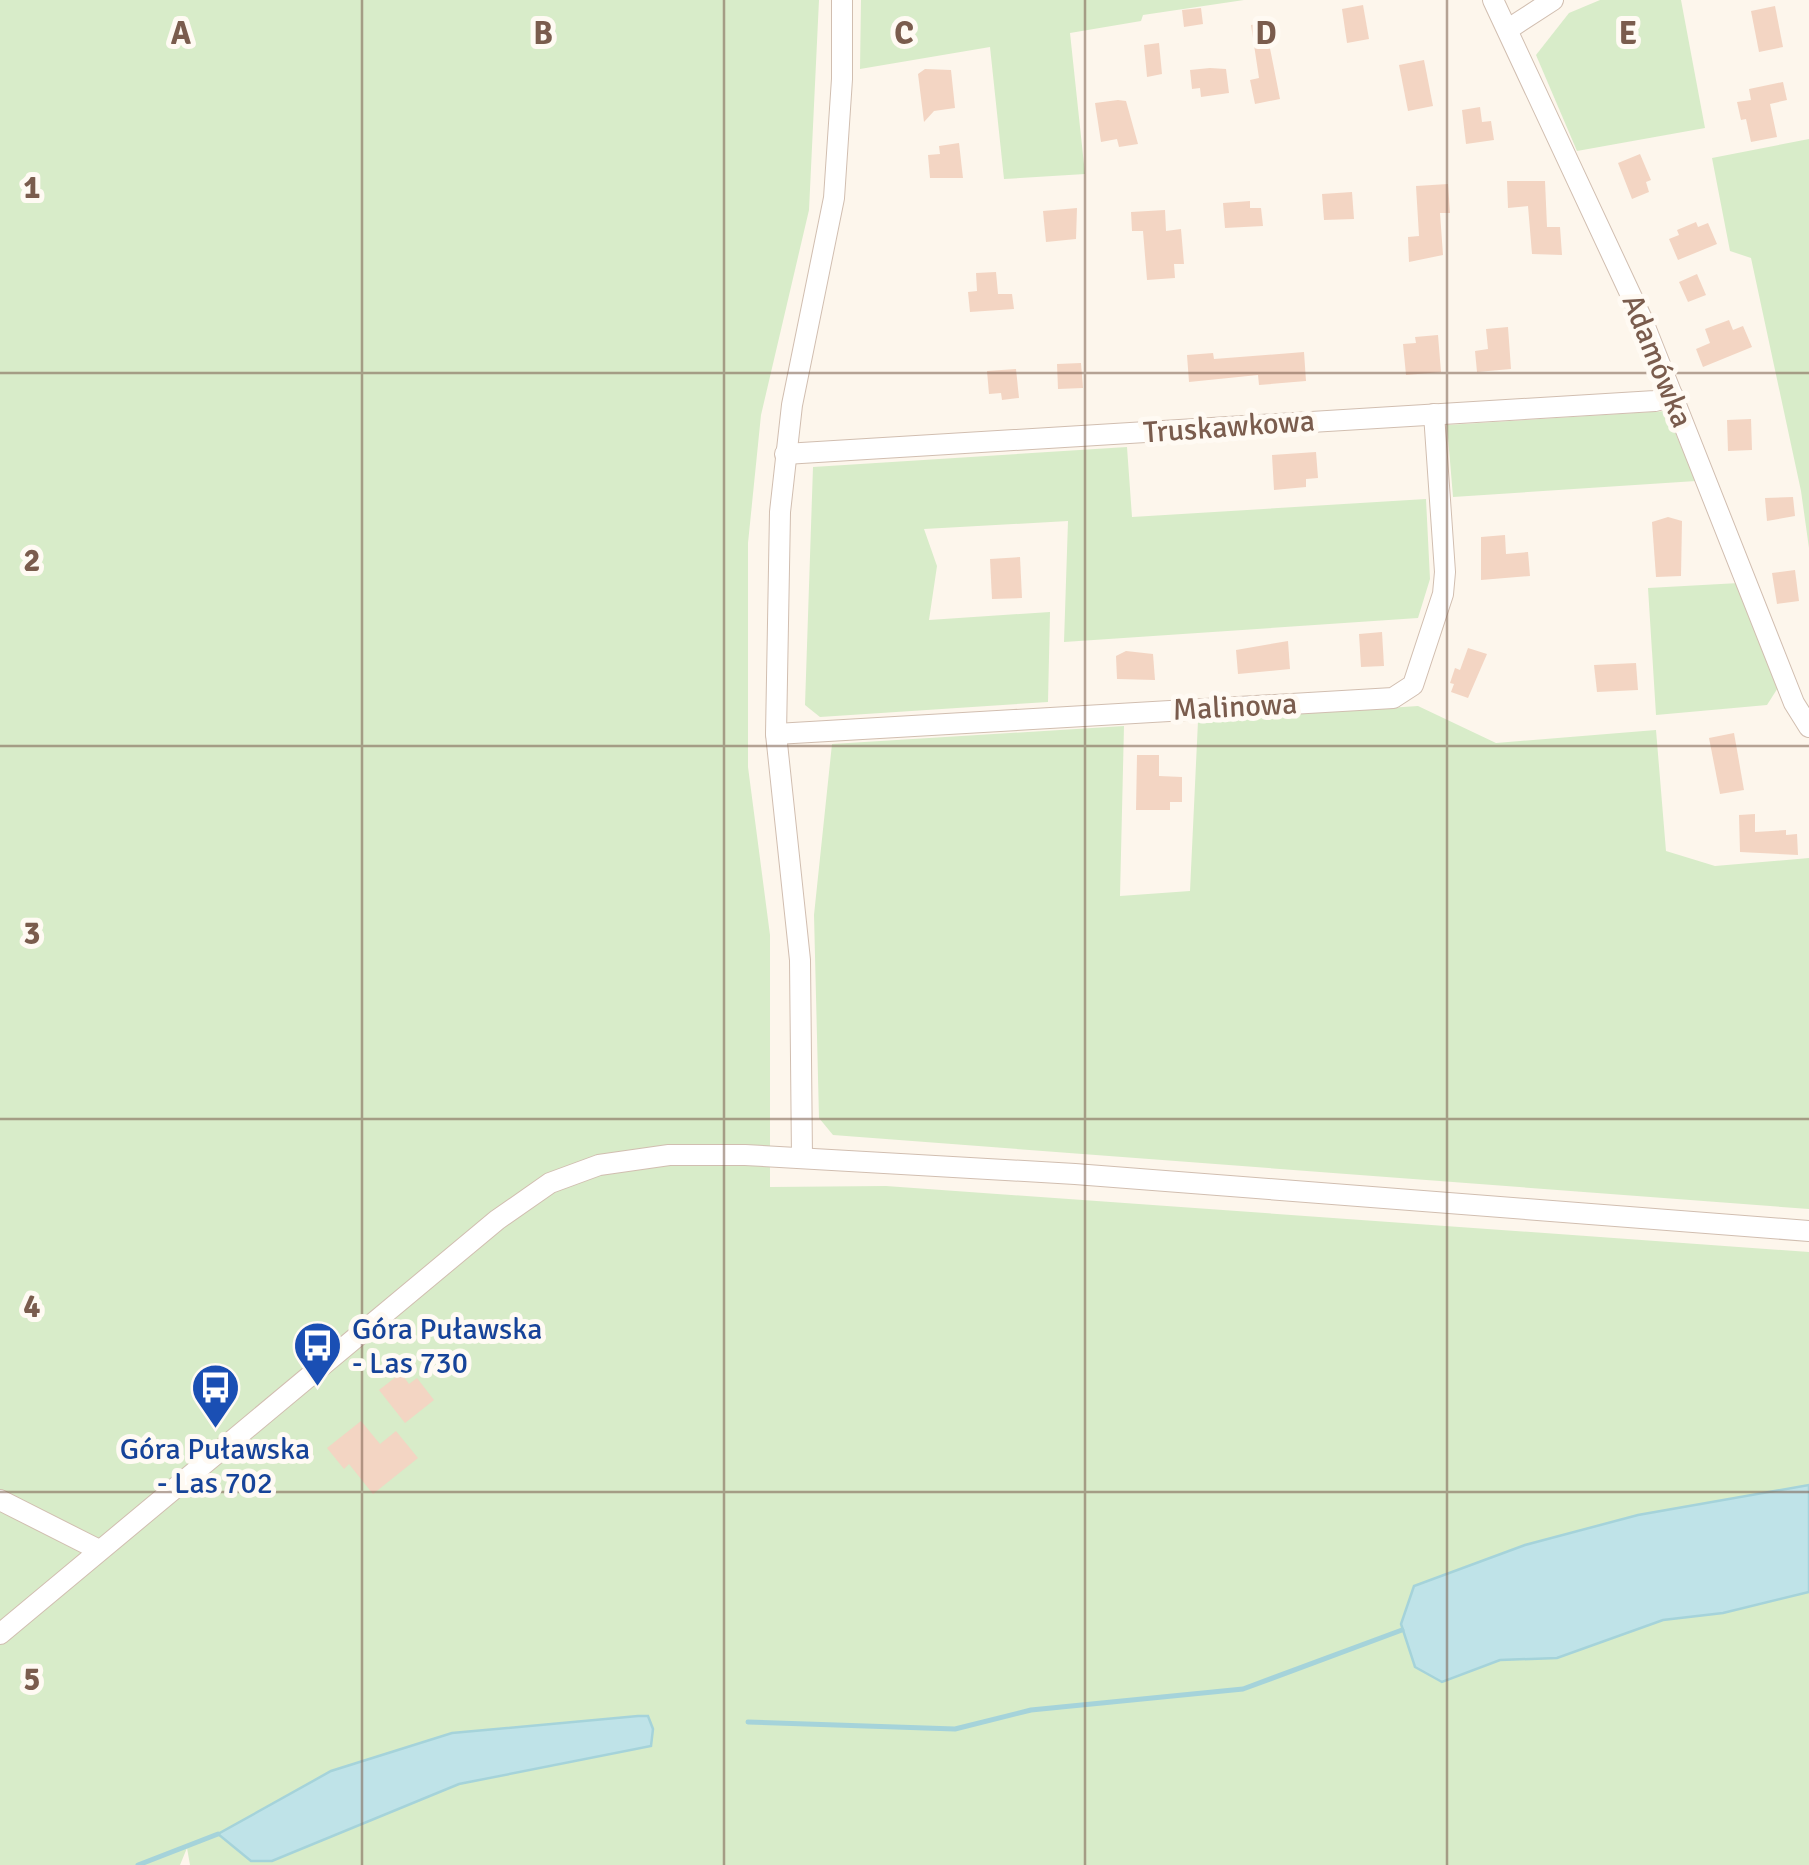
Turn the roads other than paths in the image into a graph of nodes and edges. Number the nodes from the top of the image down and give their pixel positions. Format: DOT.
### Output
graph roads {
  1 [pos="842,0"];
  2 [pos="1494,0"];
  3 [pos="1553,0"];
  4 [pos="1510,28"];
  5 [pos="1672,396"];
  6 [pos="1434,414"];
  7 [pos="785,454"];
  8 [pos="1809,727"];
  9 [pos="776,734"];
  10 [pos="802,1158"];
  11 [pos="1809,1230"];
  12 [pos="0,1500"];
  13 [pos="100,1550"];
  14 [pos="0,1634"];
  1 -- 7 [label="street"];
  2 -- 4 [label="street, Adamówka"];
  3 -- 4 [label="street"];
  4 -- 5 [label="street, Adamówka"];
  5 -- 6 [label="street, Truskawkowa"];
  5 -- 8 [label="street, Adamówka"];
  6 -- 7 [label="street, Truskawkowa"];
  6 -- 9 [label="street, Malinowa"];
  7 -- 9 [label="street"];
  9 -- 10 [label="street"];
  10 -- 11 [label="street"];
  10 -- 13 [label="street"];
  12 -- 13 [label="street"];
  13 -- 14 [label="street"];
}
